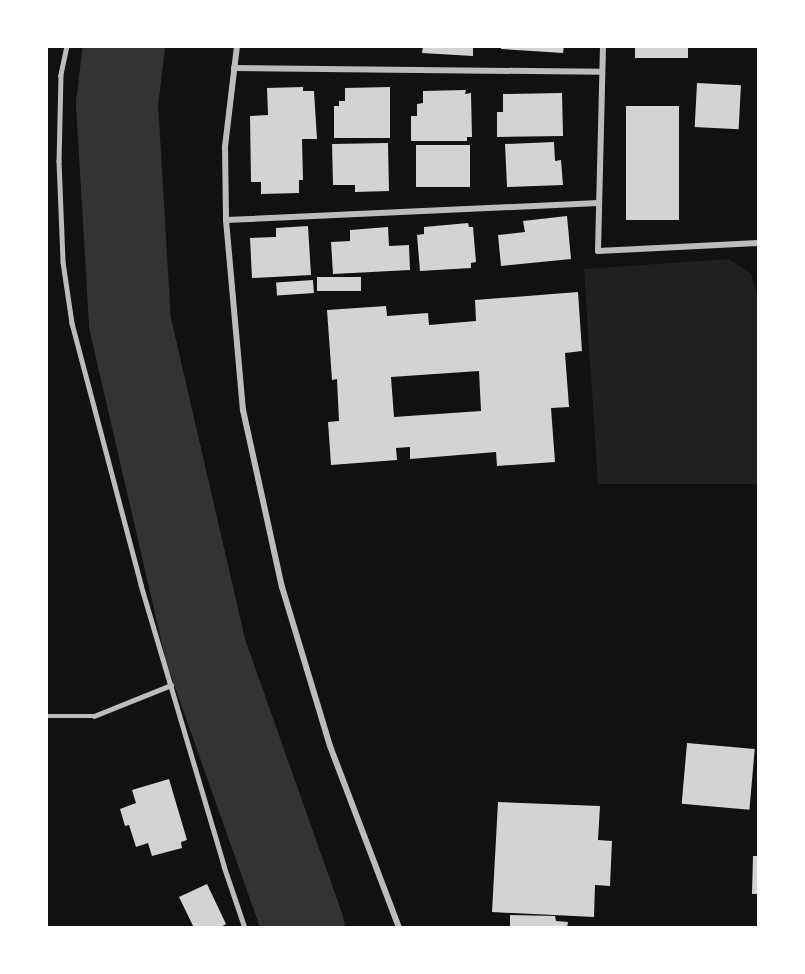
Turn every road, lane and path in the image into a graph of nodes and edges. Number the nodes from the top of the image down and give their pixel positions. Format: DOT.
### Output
graph roads {
  1 [pos="66,46"];
  2 [pos="237,46"];
  3 [pos="603,46"];
  4 [pos="234,68"];
  5 [pos="602,72"];
  6 [pos="599,203"];
  7 [pos="226,220"];
  8 [pos="759,243"];
  9 [pos="171,686"];
  10 [pos="46,716"];
  11 [pos="246,927"];
  12 [pos="399,927"];
  1 -- 9 [label="lane"];
  2 -- 4 [label="street"];
  3 -- 5 [label="street"];
  4 -- 5 [label="street"];
  4 -- 7 [label="street"];
  5 -- 6 [label="street"];
  6 -- 7 [label="street"];
  6 -- 8 [label="street"];
  7 -- 12 [label="street"];
  9 -- 10 [label="lane"];
  9 -- 11 [label="lane"];
}
